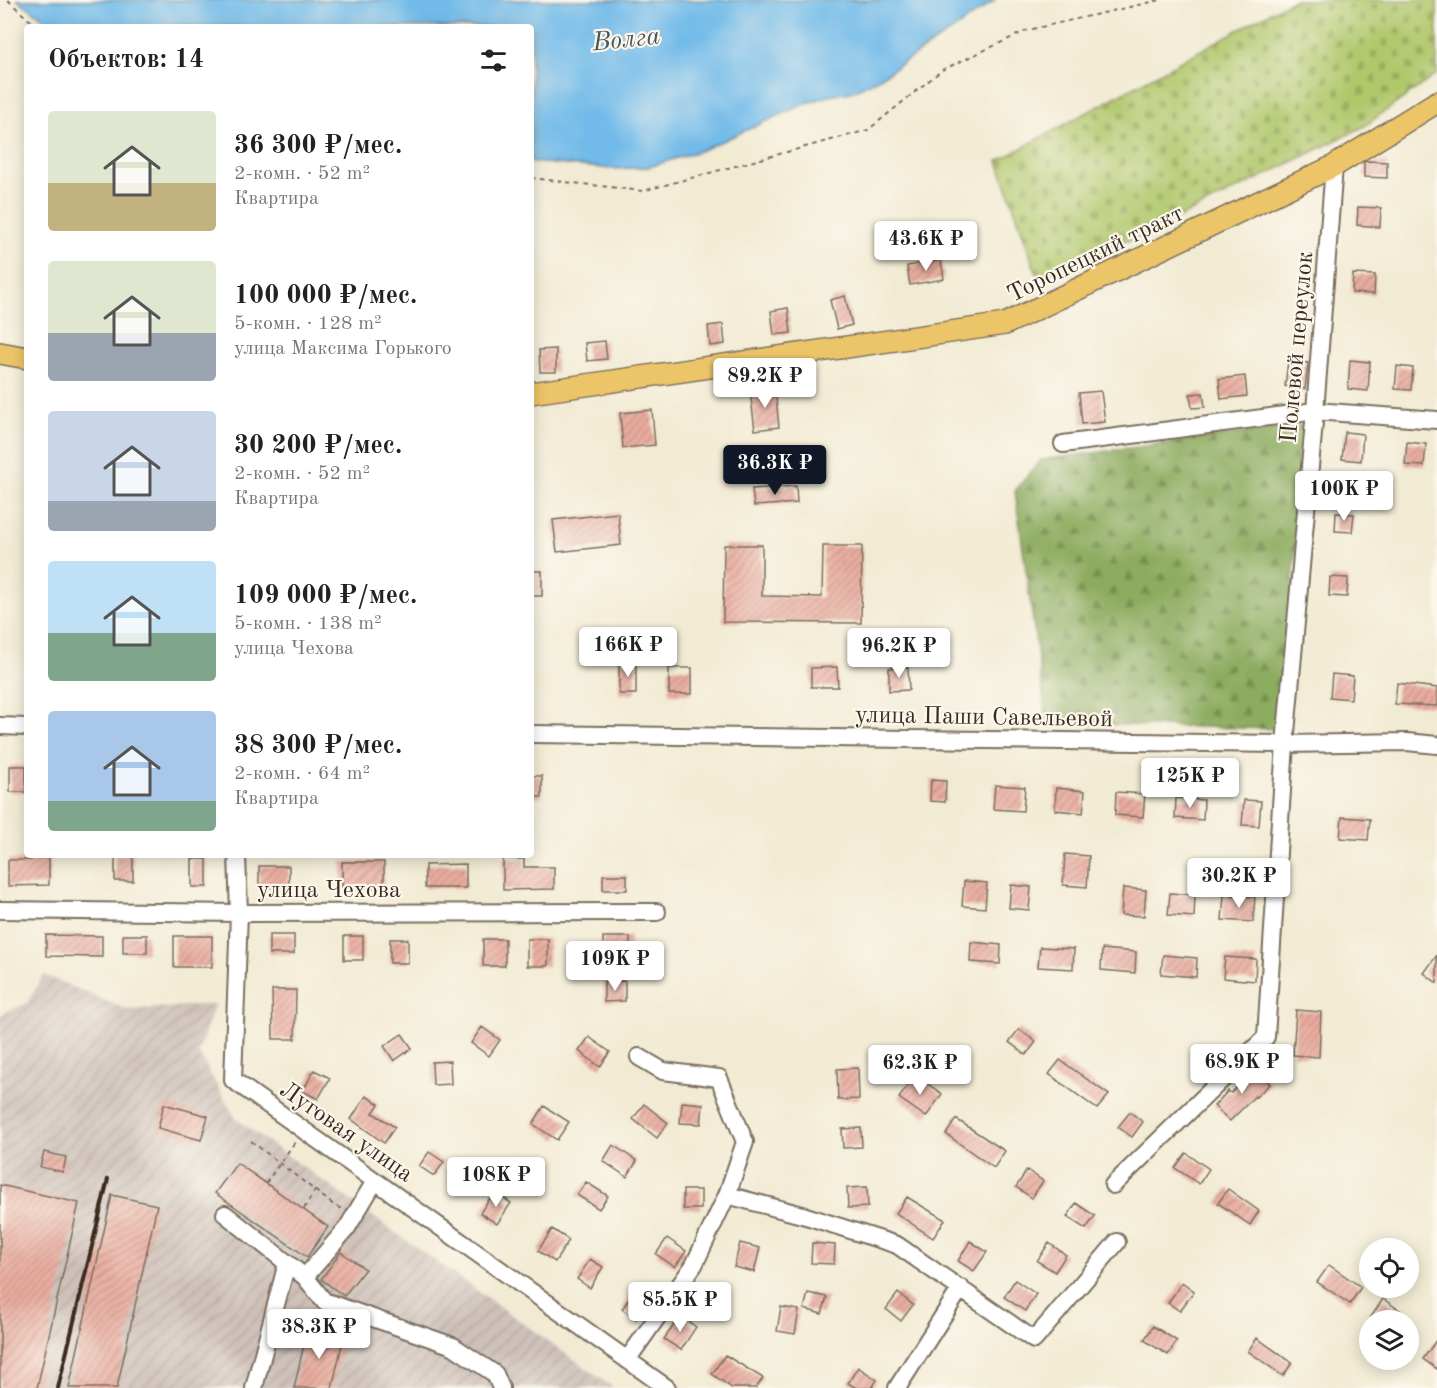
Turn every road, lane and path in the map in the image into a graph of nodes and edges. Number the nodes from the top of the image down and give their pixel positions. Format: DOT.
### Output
graph roads {
  1 [pos="8,0"];
  2 [pos="1160,0"];
  3 [pos="37,24"];
  4 [pos="1432,109"];
  5 [pos="1334,166"];
  6 [pos="534,178"];
  7 [pos="0,353"];
  8 [pos="24,357"];
  9 [pos="534,393"];
  10 [pos="1315,411"];
  11 [pos="1437,420"];
  12 [pos="1063,444"];
  13 [pos="0,726"];
  14 [pos="24,727"];
  15 [pos="534,734"];
  16 [pos="1285,744"];
  17 [pos="1437,745"];
  18 [pos="237,858"];
  19 [pos="0,910"];
  20 [pos="657,912"];
  21 [pos="239,913"];
  22 [pos="639,1057"];
  23 [pos="304,1130"];
  24 [pos="251,1141"];
  25 [pos="280,1162"];
  26 [pos="375,1181"];
  27 [pos="266,1183"];
  28 [pos="1113,1185"];
  29 [pos="315,1190"];
  30 [pos="727,1195"];
  31 [pos="304,1209"];
  32 [pos="225,1214"];
  33 [pos="356,1214"];
  34 [pos="1117,1242"];
  35 [pos="287,1263"];
  36 [pos="305,1277"];
  37 [pos="961,1288"];
  38 [pos="627,1360"];
  39 [pos="254,1388"];
  40 [pos="501,1388"];
  41 [pos="667,1388"];
  42 [pos="897,1388"];
  1 -- 3 [label="path"];
  2 -- 6 [label="path"];
  4 -- 5 [label="main road, Торопецкий тракт"];
  5 -- 9 [label="main road, Торопецкий тракт"];
  5 -- 10 [label="street, Полевой переулок"];
  7 -- 8 [label="main road"];
  10 -- 11 [label="street"];
  10 -- 12 [label="street"];
  10 -- 16 [label="street, Полевой переулок"];
  13 -- 14 [label="street"];
  15 -- 16 [label="street, улица Паши Савельевой"];
  16 -- 17 [label="street, улица Паши Савельевой"];
  16 -- 28 [label="street, Полевой переулок"];
  18 -- 21 [label="street"];
  19 -- 21 [label="street, улица Чехова"];
  20 -- 21 [label="street, улица Чехова"];
  21 -- 23 [label="street, Луговая улица"];
  22 -- 30 [label="street"];
  23 -- 25 [label="path"];
  23 -- 26 [label="street, Луговая улица"];
  24 -- 25 [label="path"];
  25 -- 27 [label="path"];
  25 -- 29 [label="path"];
  26 -- 33 [label="street"];
  26 -- 38 [label="street, Луговая улица"];
  29 -- 31 [label="path"];
  29 -- 33 [label="path"];
  30 -- 37 [label="street"];
  30 -- 38 [label="street"];
  32 -- 35 [label="street"];
  33 -- 36 [label="street"];
  34 -- 37 [label="street"];
  35 -- 36 [label="street"];
  35 -- 39 [label="street"];
  36 -- 40 [label="street"];
  37 -- 42 [label="street"];
  38 -- 41 [label="street, Луговая улица"];
}
